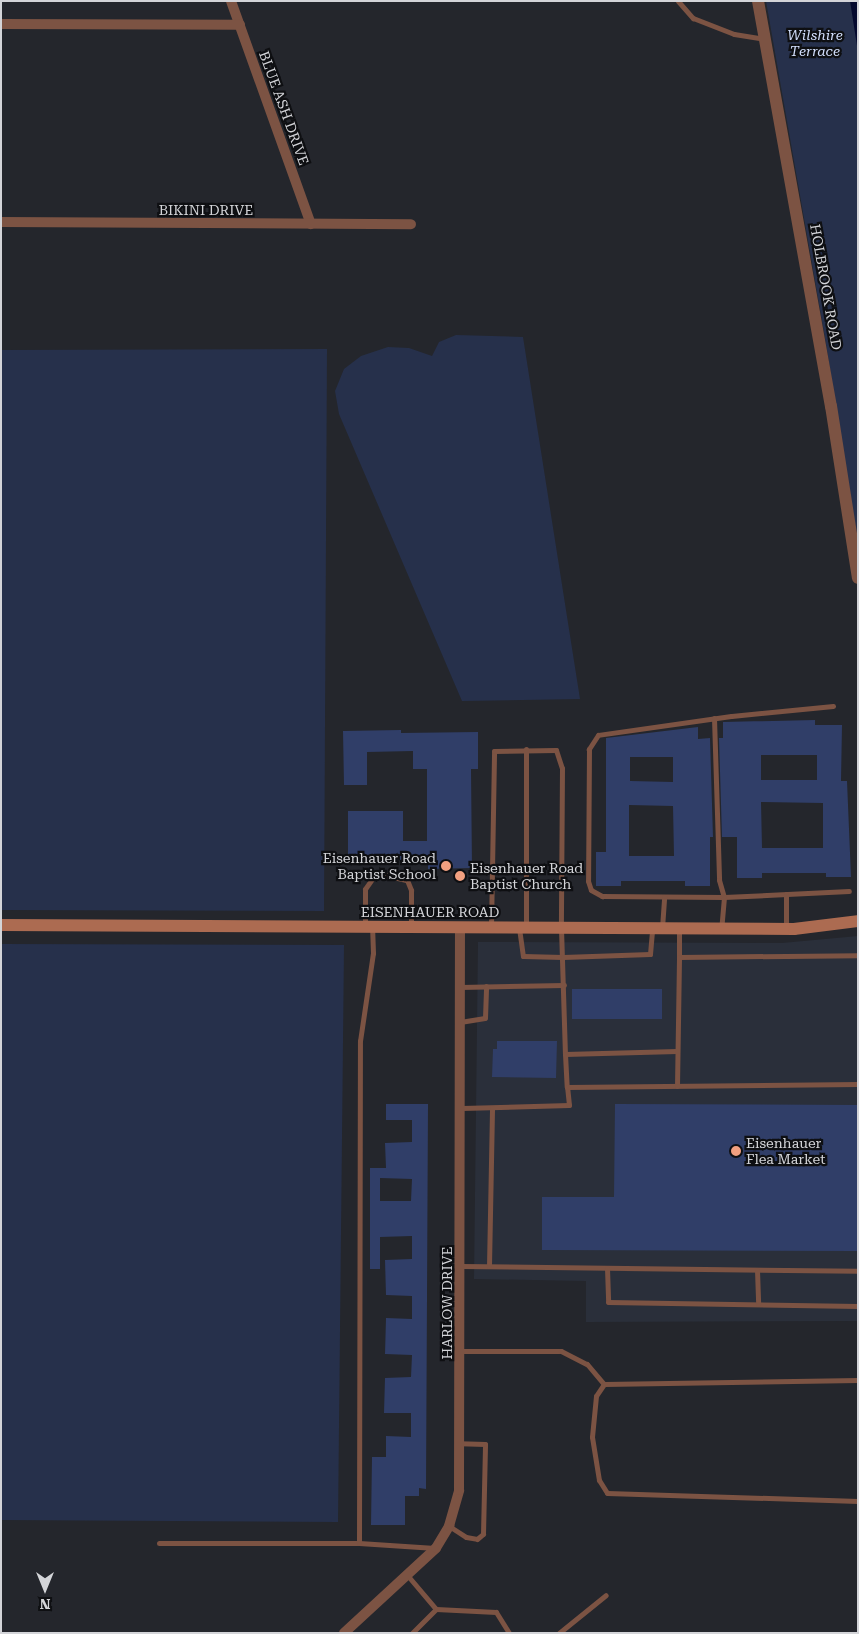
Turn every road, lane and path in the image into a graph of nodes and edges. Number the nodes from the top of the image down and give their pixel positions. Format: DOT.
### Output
graph roads {
  1 [pos="231,1"];
  2 [pos="678,1"];
  3 [pos="758,1"];
  4 [pos="1,24"];
  5 [pos="240,25"];
  6 [pos="766,39"];
  7 [pos="1,222"];
  8 [pos="311,224"];
  9 [pos="411,224"];
  10 [pos="858,578"];
  11 [pos="833,706"];
  12 [pos="714,718"];
  13 [pos="526,750"];
  14 [pos="849,891"];
  15 [pos="786,894"];
  16 [pos="664,897"];
  17 [pos="724,897"];
  18 [pos="858,921"];
  19 [pos="1,925"];
  20 [pos="368,927"];
  21 [pos="411,927"];
  22 [pos="460,928"];
  23 [pos="490,928"];
  24 [pos="523,928"];
  25 [pos="561,928"];
  26 [pos="657,929"];
  27 [pos="679,929"];
  28 [pos="721,929"];
  29 [pos="786,929"];
  30 [pos="858,955"];
  31 [pos="563,957"];
  32 [pos="679,957"];
  33 [pos="564,985"];
  34 [pos="486,986"];
  35 [pos="460,987"];
  36 [pos="460,1022"];
  37 [pos="677,1051"];
  38 [pos="565,1054"];
  39 [pos="858,1084"];
  40 [pos="677,1086"];
  41 [pos="567,1087"];
  42 [pos="462,1108"];
  43 [pos="492,1108"];
  44 [pos="461,1266"];
  45 [pos="489,1266"];
  46 [pos="607,1268"];
  47 [pos="757,1270"];
  48 [pos="858,1271"];
  49 [pos="758,1304"];
  50 [pos="858,1306"];
  51 [pos="460,1351"];
  52 [pos="858,1380"];
  53 [pos="604,1384"];
  54 [pos="460,1443"];
  55 [pos="858,1501"];
  56 [pos="448,1526"];
  57 [pos="159,1543"];
  58 [pos="359,1543"];
  59 [pos="436,1548"];
  60 [pos="408,1576"];
  61 [pos="606,1594"];
  62 [pos="436,1609"];
  63 [pos="344,1633"];
  64 [pos="412,1633"];
  65 [pos="509,1633"];
  66 [pos="559,1633"];
  1 -- 5 [label="street, BLUE ASH DRIVE"];
  2 -- 6 [label="lane"];
  3 -- 6 [label="street, HOLBROOK ROAD"];
  4 -- 5 [label="street"];
  5 -- 8 [label="street, BLUE ASH DRIVE"];
  6 -- 10 [label="street, HOLBROOK ROAD"];
  7 -- 8 [label="street, BIKINI DRIVE"];
  8 -- 9 [label="street, BIKINI DRIVE"];
  11 -- 12 [label="lane"];
  12 -- 16 [label="lane"];
  12 -- 17 [label="lane"];
  13 -- 23 [label="lane"];
  13 -- 24 [label="lane"];
  13 -- 25 [label="lane"];
  14 -- 15 [label="lane"];
  15 -- 17 [label="lane"];
  15 -- 29 [label="lane"];
  16 -- 17 [label="lane"];
  16 -- 26 [label="lane"];
  17 -- 28 [label="lane"];
  18 -- 29 [label="main road, EISENHAUER ROAD"];
  19 -- 20 [label="main road, EISENHAUER ROAD"];
  20 -- 21 [label="main road, EISENHAUER ROAD"];
  20 -- 21 [label="lane"];
  20 -- 58 [label="lane"];
  21 -- 22 [label="main road, EISENHAUER ROAD"];
  22 -- 23 [label="main road, EISENHAUER ROAD"];
  22 -- 35 [label="street, HARLOW DRIVE"];
  23 -- 24 [label="main road, EISENHAUER ROAD"];
  24 -- 25 [label="main road, EISENHAUER ROAD"];
  24 -- 31 [label="lane"];
  25 -- 26 [label="main road, EISENHAUER ROAD"];
  25 -- 31 [label="lane"];
  26 -- 27 [label="main road, EISENHAUER ROAD"];
  26 -- 31 [label="lane"];
  27 -- 28 [label="main road, EISENHAUER ROAD"];
  27 -- 32 [label="lane"];
  28 -- 29 [label="main road, EISENHAUER ROAD"];
  30 -- 32 [label="lane"];
  31 -- 33 [label="lane"];
  32 -- 37 [label="lane"];
  33 -- 34 [label="lane"];
  33 -- 38 [label="lane"];
  34 -- 35 [label="lane"];
  34 -- 36 [label="lane"];
  35 -- 36 [label="street, HARLOW DRIVE"];
  36 -- 42 [label="street, HARLOW DRIVE"];
  37 -- 38 [label="lane"];
  37 -- 40 [label="lane"];
  38 -- 41 [label="lane"];
  39 -- 40 [label="lane"];
  40 -- 41 [label="lane"];
  41 -- 43 [label="lane"];
  42 -- 43 [label="lane"];
  42 -- 44 [label="street, HARLOW DRIVE"];
  43 -- 45 [label="lane"];
  44 -- 45 [label="lane"];
  44 -- 51 [label="street, HARLOW DRIVE"];
  45 -- 46 [label="lane"];
  46 -- 47 [label="lane"];
  46 -- 49 [label="lane"];
  47 -- 48 [label="lane"];
  47 -- 49 [label="lane"];
  49 -- 50 [label="lane"];
  51 -- 53 [label="lane"];
  51 -- 54 [label="street, HARLOW DRIVE"];
  52 -- 53 [label="lane"];
  53 -- 55 [label="lane"];
  54 -- 56 [label="street, HARLOW DRIVE"];
  54 -- 56 [label="lane"];
  56 -- 59 [label="street, HARLOW DRIVE"];
  57 -- 58 [label="lane"];
  58 -- 59 [label="lane"];
  59 -- 60 [label="street, HARLOW DRIVE"];
  60 -- 62 [label="lane"];
  60 -- 63 [label="street, HARLOW DRIVE"];
  61 -- 66 [label="lane"];
  62 -- 64 [label="lane"];
  62 -- 65 [label="lane"];
}
